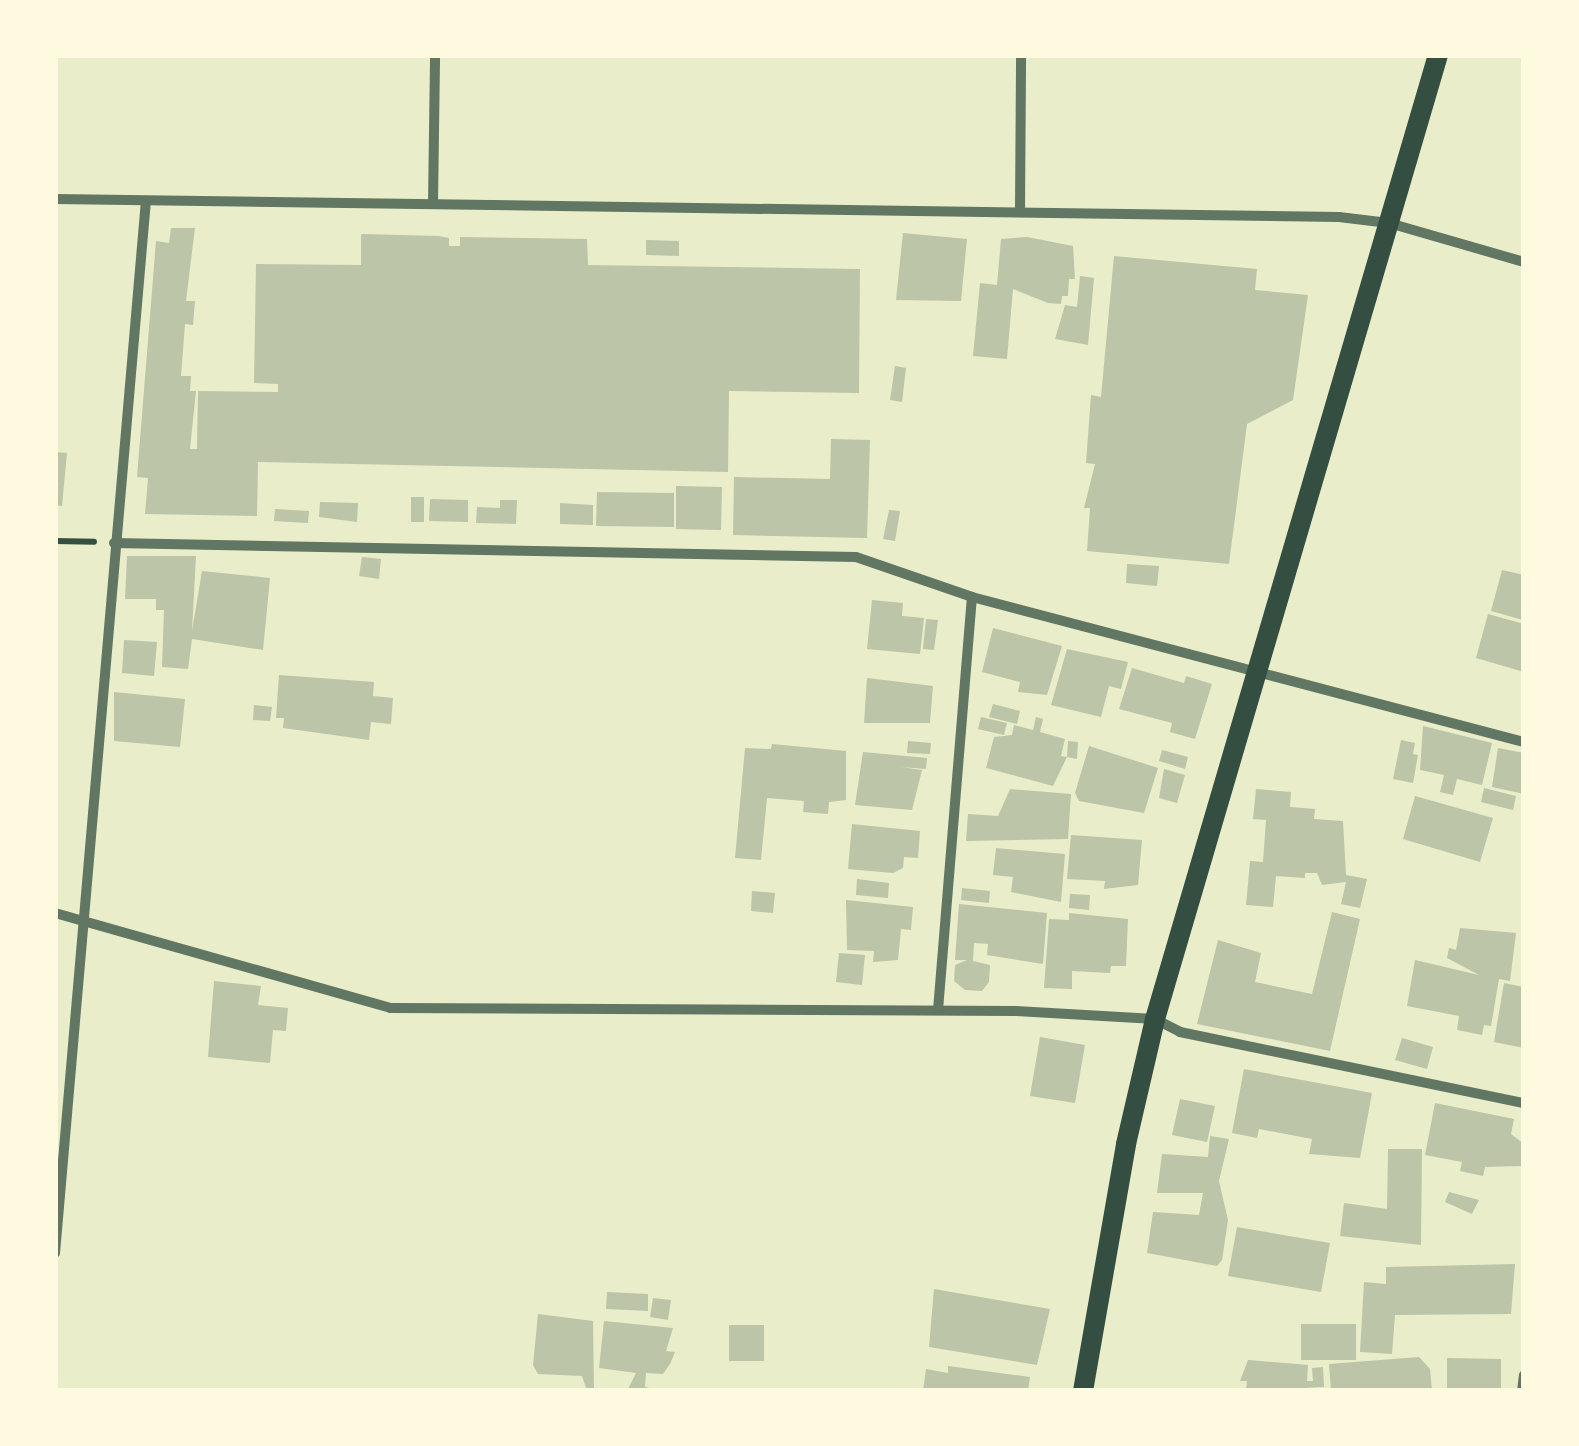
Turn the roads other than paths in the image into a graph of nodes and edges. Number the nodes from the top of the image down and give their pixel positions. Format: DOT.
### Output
graph roads {
  1 [pos="435,55"];
  2 [pos="1021,55"];
  3 [pos="1438,55"];
  4 [pos="55,199"];
  5 [pos="146,201"];
  6 [pos="433,204"];
  7 [pos="1020,210"];
  8 [pos="1388,223"];
  9 [pos="1524,262"];
  10 [pos="114,542"];
  11 [pos="972,596"];
  12 [pos="1257,669"];
  13 [pos="1524,742"];
  14 [pos="55,913"];
  15 [pos="86,918"];
  16 [pos="938,1010"];
  17 [pos="1155,1019"];
  18 [pos="1524,1103"];
  19 [pos="55,1253"];
  20 [pos="1524,1375"];
  21 [pos="1084,1391"];
  22 [pos="1522,1391"];
  1 -- 6 [label="street"];
  2 -- 7 [label="street"];
  3 -- 8 [label="main road"];
  4 -- 5 [label="street"];
  5 -- 6 [label="street"];
  5 -- 10 [label="street"];
  6 -- 7 [label="street"];
  7 -- 8 [label="street"];
  8 -- 9 [label="street"];
  8 -- 12 [label="main road"];
  10 -- 11 [label="street"];
  10 -- 15 [label="street"];
  11 -- 12 [label="street"];
  11 -- 16 [label="street"];
  12 -- 13 [label="street"];
  12 -- 17 [label="main road"];
  14 -- 15 [label="street"];
  15 -- 16 [label="street"];
  15 -- 19 [label="street"];
  16 -- 17 [label="street"];
  17 -- 18 [label="street"];
  17 -- 21 [label="main road"];
  20 -- 22 [label="street"];
}
